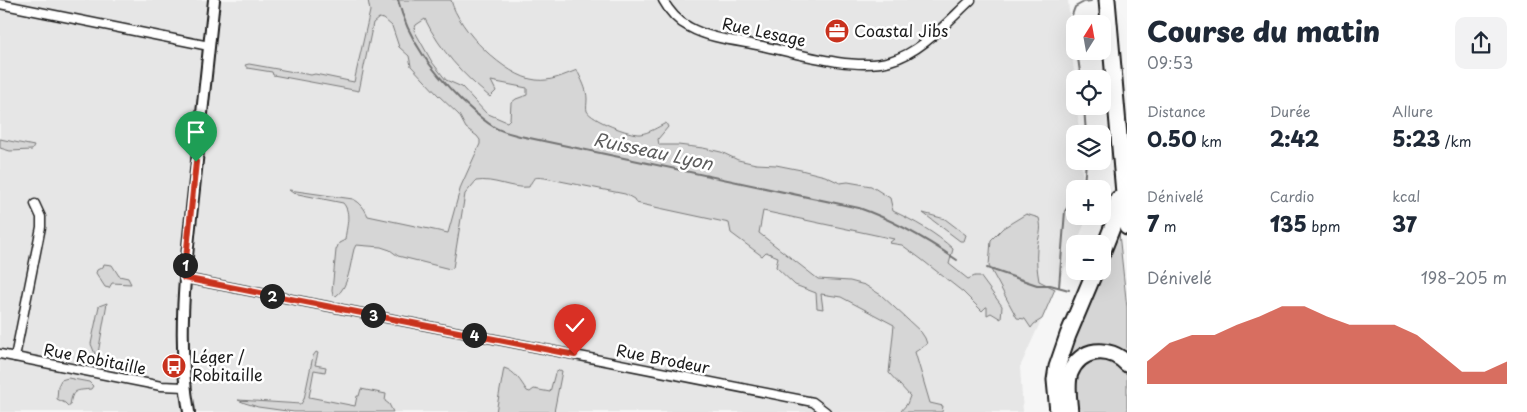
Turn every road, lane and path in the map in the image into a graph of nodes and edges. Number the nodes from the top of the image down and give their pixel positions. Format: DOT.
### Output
graph roads {
  1 [pos="214,0"];
  2 [pos="663,0"];
  3 [pos="971,0"];
  4 [pos="1107,0"];
  5 [pos="1117,0"];
  6 [pos="0,4"];
  7 [pos="209,46"];
  8 [pos="1127,108"];
  9 [pos="1120,150"];
  10 [pos="35,204"];
  11 [pos="1127,227"];
  12 [pos="1109,235"];
  13 [pos="184,278"];
  14 [pos="1091,280"];
  15 [pos="0,354"];
  16 [pos="15,357"];
  17 [pos="1127,364"];
  18 [pos="185,387"];
  19 [pos="189,412"];
  20 [pos="826,412"];
  21 [pos="1058,412"];
  22 [pos="1070,412"];
  1 -- 7 [label="street"];
  2 -- 3 [label="street, Rue Lesage"];
  4 -- 9 [label="highway"];
  5 -- 8 [label="highway"];
  6 -- 7 [label="street"];
  7 -- 13 [label="street"];
  9 -- 11 [label="highway"];
  9 -- 12 [label="highway"];
  10 -- 16 [label="street"];
  13 -- 18 [label="street"];
  13 -- 20 [label="street, Rue Brodeur"];
  14 -- 21 [label="highway"];
  15 -- 16 [label="street, Rue Robitaille"];
  16 -- 18 [label="street, Rue Robitaille"];
  17 -- 22 [label="highway"];
  18 -- 19 [label="street"];
}
